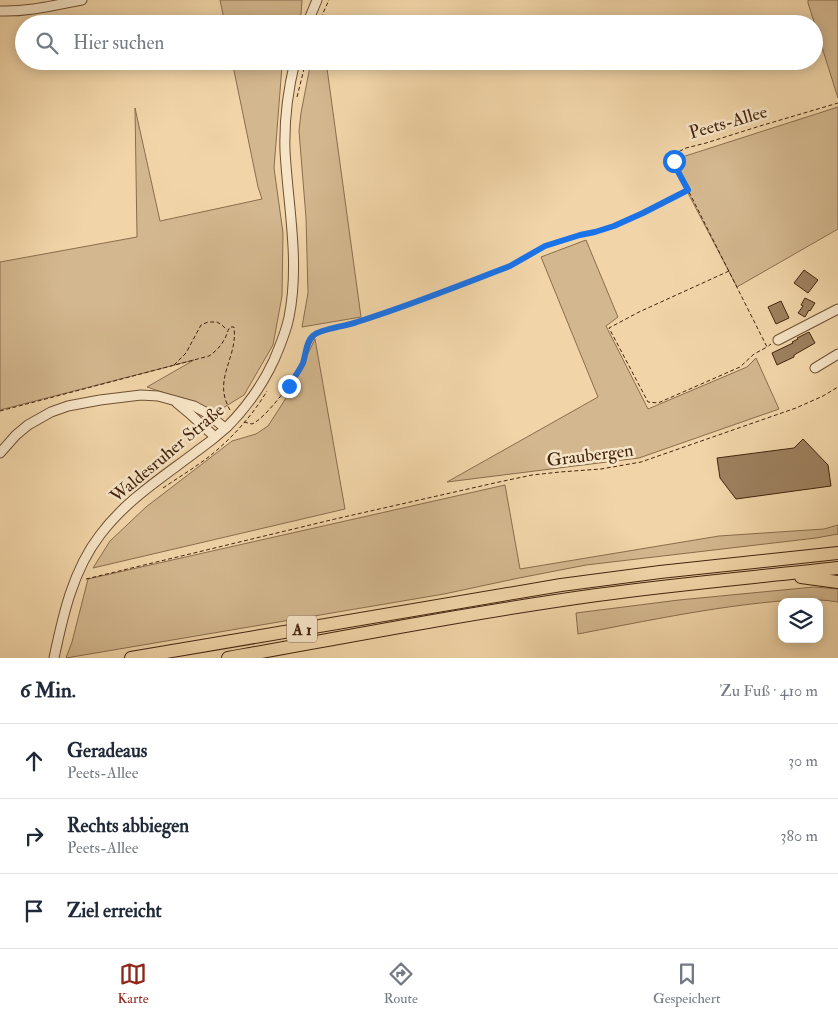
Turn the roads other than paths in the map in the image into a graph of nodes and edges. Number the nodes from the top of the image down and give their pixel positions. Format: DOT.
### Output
graph roads {
  1 [pos="82,0"];
  2 [pos="317,0"];
  3 [pos="0,11"];
  4 [pos="310,15"];
  5 [pos="292,70"];
  6 [pos="838,309"];
  7 [pos="778,340"];
  8 [pos="838,354"];
  9 [pos="816,368"];
  10 [pos="175,401"];
  11 [pos="226,428"];
  12 [pos="215,438"];
  13 [pos="0,453"];
  14 [pos="838,546"];
  15 [pos="838,553"];
  16 [pos="814,555"];
  17 [pos="838,568"];
  18 [pos="782,574"];
  19 [pos="838,582"];
  20 [pos="54,658"];
  21 [pos="131,658"];
  22 [pos="228,658"];
  1 -- 3 [label="street"];
  2 -- 4 [label="street"];
  5 -- 11 [label="street, Waldesruher Straße"];
  6 -- 7 [label="street"];
  8 -- 9 [label="street"];
  10 -- 11 [label="street"];
  10 -- 12 [label="street"];
  10 -- 13 [label="street"];
  11 -- 12 [label="street, Waldesruher Straße"];
  12 -- 20 [label="street, Waldesruher Straße"];
  14 -- 16 [label="highway"];
  15 -- 16 [label="highway, A 1"];
  16 -- 21 [label="highway, A 1"];
  17 -- 18 [label="highway, A 1"];
  18 -- 19 [label="highway"];
  18 -- 22 [label="highway, A 1"];
}
